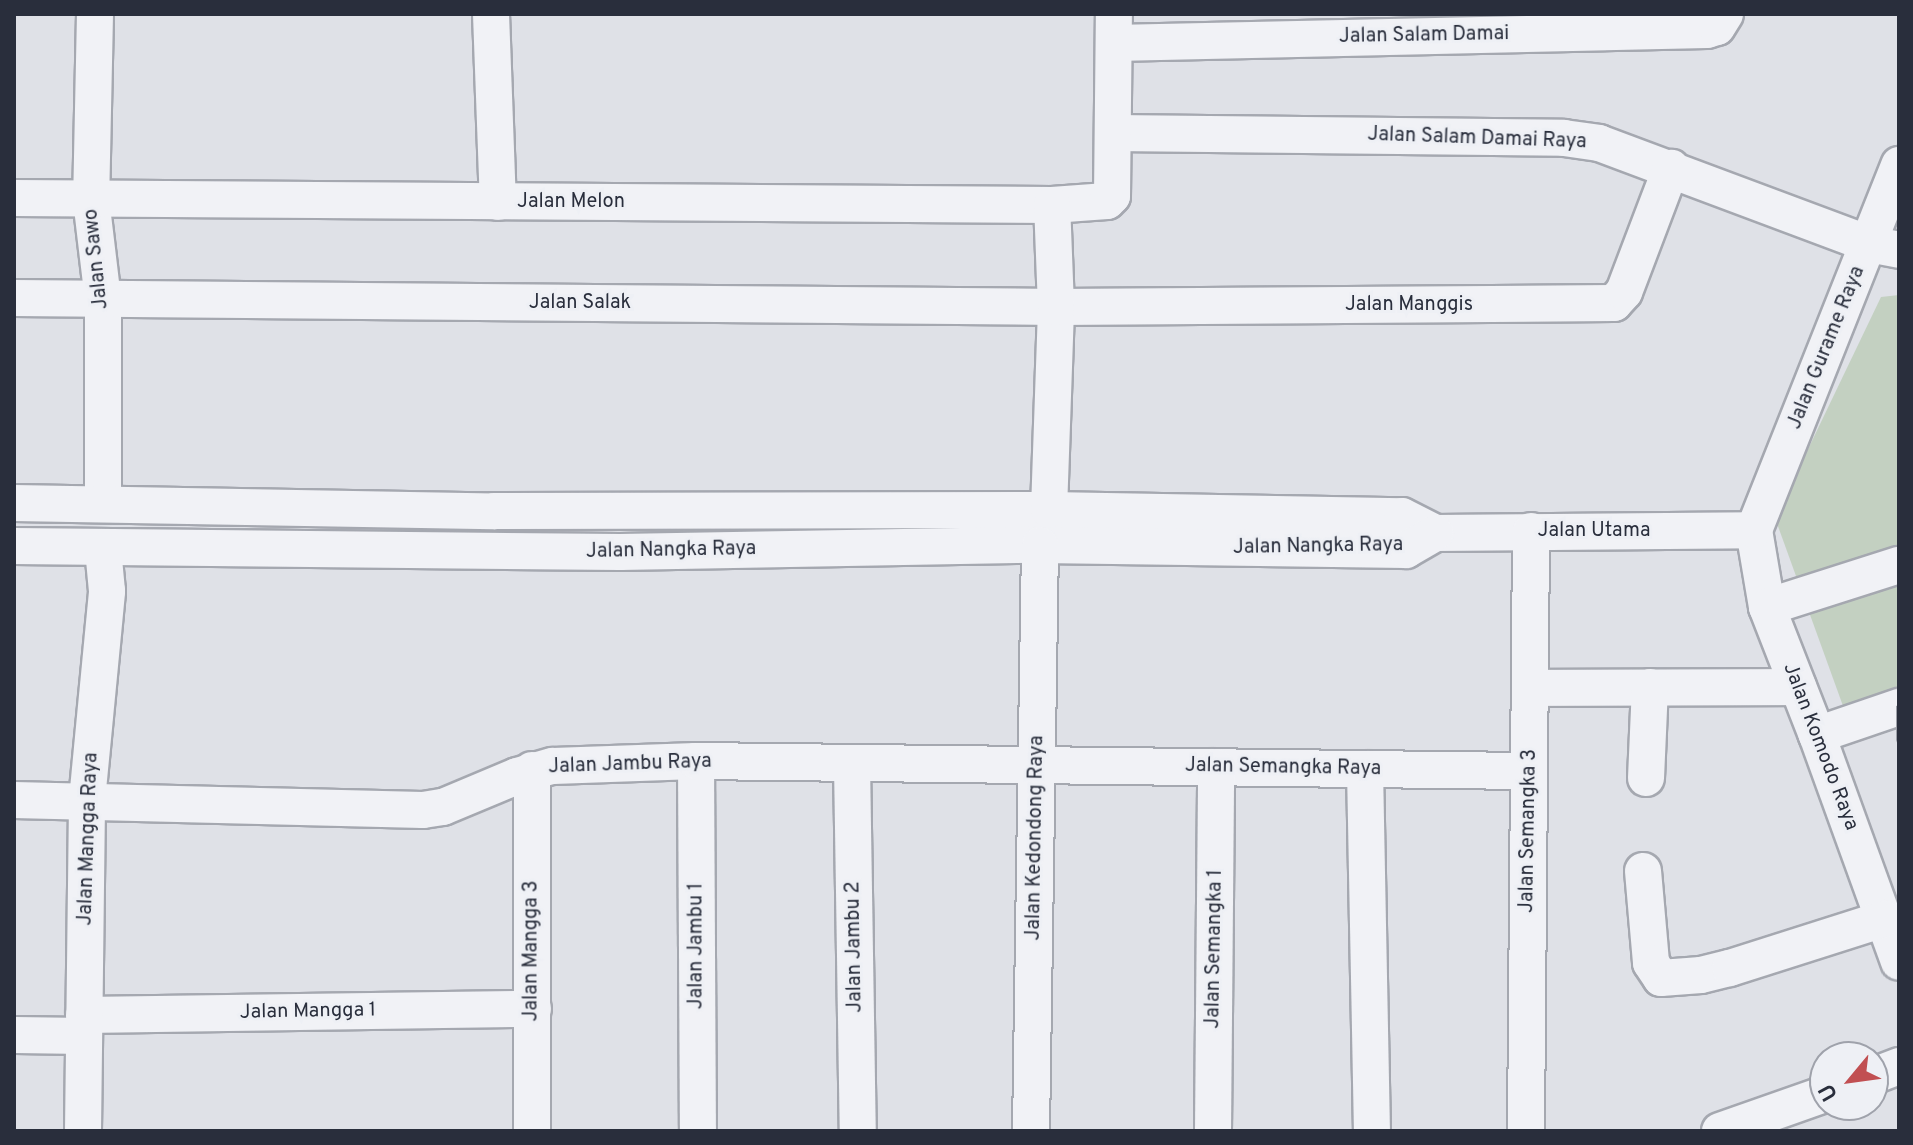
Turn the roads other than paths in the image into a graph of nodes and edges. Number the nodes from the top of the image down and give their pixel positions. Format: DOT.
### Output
graph roads {
  1 [pos="95,14"];
  2 [pos="491,14"];
  3 [pos="1725,14"];
  4 [pos="1114,28"];
  5 [pos="1114,133"];
  6 [pos="1899,165"];
  7 [pos="1671,168"];
  8 [pos="14,198"];
  9 [pos="91,199"];
  10 [pos="498,202"];
  11 [pos="1052,205"];
  12 [pos="1884,247"];
  13 [pos="14,298"];
  14 [pos="103,299"];
  15 [pos="1056,307"];
  16 [pos="14,503"];
  17 [pos="103,503"];
  18 [pos="622,509"];
  19 [pos="1049,510"];
  20 [pos="494,511"];
  21 [pos="1236,513"];
  22 [pos="1754,530"];
  23 [pos="1531,531"];
  24 [pos="1435,533"];
  25 [pos="1040,545"];
  26 [pos="14,546"];
  27 [pos="103,549"];
  28 [pos="1234,549"];
  29 [pos="492,550"];
  30 [pos="620,552"];
  31 [pos="1899,565"];
  32 [pos="1767,607"];
  33 [pos="1650,687"];
  34 [pos="1798,687"];
  35 [pos="1530,688"];
  36 [pos="1899,707"];
  37 [pos="1817,735"];
  38 [pos="696,761"];
  39 [pos="852,764"];
  40 [pos="1037,765"];
  41 [pos="1216,767"];
  42 [pos="1365,769"];
  43 [pos="532,770"];
  44 [pos="1529,771"];
  45 [pos="1646,778"];
  46 [pos="14,800"];
  47 [pos="87,800"];
  48 [pos="1643,871"];
  49 [pos="1884,919"];
  50 [pos="1899,962"];
  51 [pos="533,1009"];
  52 [pos="84,1025"];
  53 [pos="14,1035"];
  54 [pos="1809,1101"];
  55 [pos="1742,1128"];
  56 [pos="83,1131"];
  57 [pos="532,1131"];
  58 [pos="698,1131"];
  59 [pos="858,1131"];
  60 [pos="1031,1131"];
  61 [pos="1213,1131"];
  62 [pos="1372,1131"];
  63 [pos="1526,1131"];
  1 -- 9 [label="street, Jalan Sawo"];
  2 -- 10 [label="street"];
  3 -- 4 [label="street, Jalan Salam Damai"];
  4 -- 5 [label="street"];
  5 -- 7 [label="street, Jalan Salam Damai Raya"];
  5 -- 11 [label="street"];
  6 -- 12 [label="street, Jalan Gurame Raya"];
  7 -- 12 [label="street, Jalan Salam Damai Raya"];
  7 -- 15 [label="street, Jalan Manggis"];
  8 -- 9 [label="street, Jalan Melon"];
  9 -- 10 [label="street, Jalan Melon"];
  9 -- 14 [label="street, Jalan Sawo"];
  10 -- 11 [label="street, Jalan Melon"];
  11 -- 15 [label="street"];
  12 -- 22 [label="street, Jalan Gurame Raya"];
  13 -- 14 [label="street, Jalan Salak"];
  14 -- 15 [label="street, Jalan Salak"];
  14 -- 17 [label="street, Jalan Sawo"];
  15 -- 19 [label="street"];
  16 -- 17 [label="street, Jalan Nangka Raya"];
  17 -- 20 [label="street, Jalan Nangka Raya"];
  18 -- 19 [label="street, Jalan Nangka Raya"];
  18 -- 20 [label="street, Jalan Nangka Raya"];
  18 -- 30 [label="street"];
  19 -- 21 [label="street, Jalan Nangka Raya"];
  20 -- 29 [label="street"];
  21 -- 24 [label="street, Jalan Nangka Raya"];
  21 -- 28 [label="street"];
  22 -- 23 [label="street, Jalan Utama"];
  22 -- 32 [label="street, Jalan Komodo Raya"];
  23 -- 24 [label="street, Jalan Utama"];
  23 -- 35 [label="street, Jalan Semangka 3"];
  24 -- 28 [label="street, Jalan Nangka Raya"];
  25 -- 28 [label="street, Jalan Nangka Raya"];
  25 -- 30 [label="street, Jalan Nangka Raya"];
  25 -- 40 [label="street, Jalan Kedondong Raya"];
  26 -- 27 [label="street, Jalan Nangka Raya"];
  27 -- 29 [label="street, Jalan Nangka Raya"];
  27 -- 47 [label="street, Jalan Mangga Raya"];
  29 -- 30 [label="street, Jalan Nangka Raya"];
  31 -- 32 [label="street"];
  32 -- 34 [label="street, Jalan Komodo Raya"];
  33 -- 34 [label="street"];
  33 -- 35 [label="street"];
  33 -- 45 [label="street"];
  34 -- 37 [label="street, Jalan Komodo Raya"];
  35 -- 44 [label="street, Jalan Semangka 3"];
  36 -- 37 [label="street"];
  37 -- 49 [label="street, Jalan Komodo Raya"];
  38 -- 39 [label="street, Jalan Jambu Raya"];
  38 -- 43 [label="street, Jalan Jambu Raya"];
  38 -- 58 [label="street, Jalan Jambu 1"];
  39 -- 40 [label="street, Jalan Jambu Raya"];
  39 -- 59 [label="street, Jalan Jambu 2"];
  40 -- 41 [label="street, Jalan Semangka Raya"];
  40 -- 60 [label="street, Jalan Kedondong Raya"];
  41 -- 42 [label="street, Jalan Semangka Raya"];
  41 -- 61 [label="street, Jalan Semangka 1"];
  42 -- 44 [label="street, Jalan Semangka Raya"];
  42 -- 62 [label="street"];
  43 -- 47 [label="street, Jalan Jambu Raya"];
  43 -- 51 [label="street, Jalan Mangga 3"];
  44 -- 63 [label="street, Jalan Semangka 3"];
  46 -- 47 [label="street, Jalan Jambu Raya"];
  47 -- 52 [label="street, Jalan Mangga Raya"];
  48 -- 49 [label="street"];
  49 -- 50 [label="street, Jalan Komodo Raya"];
  51 -- 52 [label="street, Jalan Mangga 1"];
  51 -- 57 [label="street, Jalan Mangga 3"];
  52 -- 53 [label="street, Jalan Mangga 1"];
  52 -- 56 [label="street, Jalan Mangga Raya"];
  54 -- 55 [label="street"];
}
